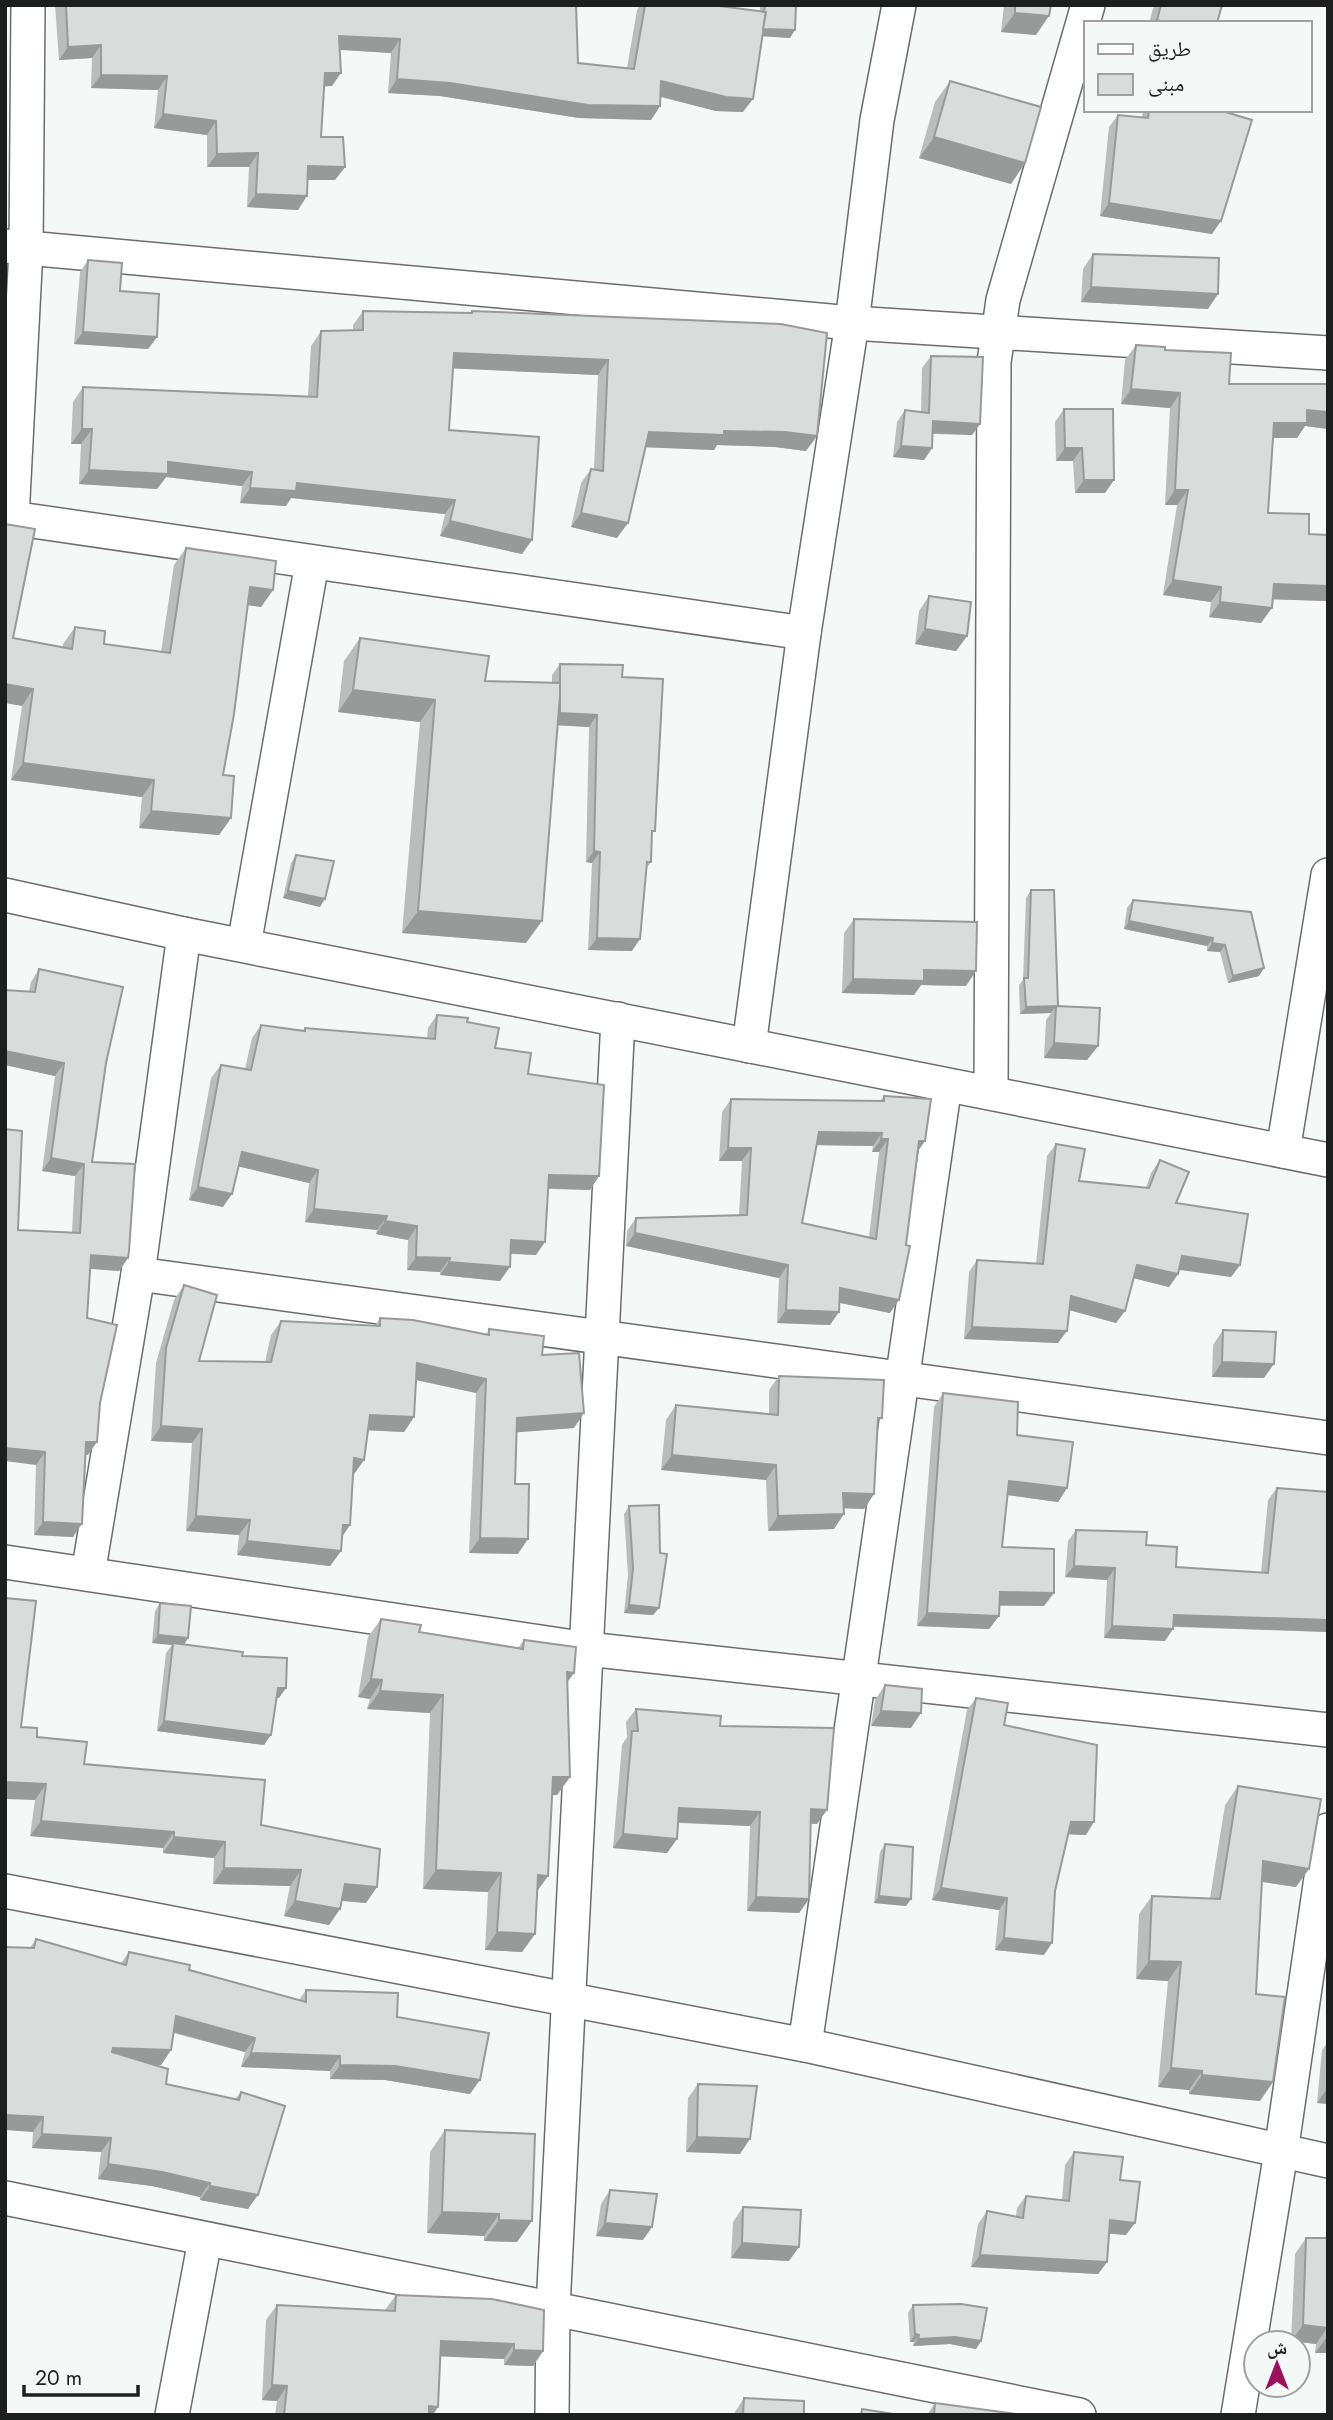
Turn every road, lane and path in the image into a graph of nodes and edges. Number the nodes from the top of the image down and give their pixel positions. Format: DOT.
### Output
graph roads {
  1 [pos="28,5"];
  2 [pos="899,5"];
  3 [pos="1088,5"];
  4 [pos="16,247"];
  5 [pos="852,323"];
  6 [pos="998,333"];
  7 [pos="1328,353"];
  8 [pos="8,517"];
  9 [pos="312,563"];
  10 [pos="804,633"];
  11 [pos="1328,876"];
  12 [pos="5,895"];
  13 [pos="184,934"];
  14 [pos="244,945"];
  15 [pos="618,1019"];
  16 [pos="748,1046"];
  17 [pos="945,1085"];
  18 [pos="990,1093"];
  19 [pos="1283,1151"];
  20 [pos="1328,1160"];
  21 [pos="138,1274"];
  22 [pos="603,1339"];
  23 [pos="905,1376"];
  24 [pos="1328,1438"];
  25 [pos="5,1562"];
  26 [pos="88,1573"];
  27 [pos="587,1649"];
  28 [pos="857,1676"];
  29 [pos="1328,1730"];
  30 [pos="1328,1830"];
  31 [pos="5,1891"];
  32 [pos="569,1999"];
  33 [pos="805,2045"];
  34 [pos="1281,2152"];
  35 [pos="1328,2161"];
  36 [pos="5,2197"];
  37 [pos="205,2240"];
  38 [pos="554,2308"];
  39 [pos="172,2415"];
  40 [pos="552,2415"];
  41 [pos="1079,2415"];
  42 [pos="1238,2415"];
  1 -- 4 [label="street"];
  2 -- 5 [label="street"];
  3 -- 6 [label="street"];
  4 -- 5 [label="street"];
  4 -- 8 [label="street"];
  5 -- 6 [label="street"];
  5 -- 10 [label="street"];
  6 -- 7 [label="street"];
  6 -- 18 [label="street"];
  8 -- 9 [label="street"];
  9 -- 10 [label="street"];
  9 -- 14 [label="street"];
  10 -- 16 [label="street"];
  11 -- 19 [label="street"];
  12 -- 13 [label="street"];
  13 -- 14 [label="street"];
  13 -- 21 [label="street"];
  14 -- 15 [label="street"];
  15 -- 16 [label="street"];
  15 -- 22 [label="street"];
  16 -- 17 [label="street"];
  17 -- 18 [label="street"];
  17 -- 23 [label="street"];
  18 -- 19 [label="street"];
  19 -- 20 [label="street"];
  21 -- 22 [label="street"];
  21 -- 26 [label="street"];
  22 -- 23 [label="street"];
  22 -- 27 [label="street"];
  23 -- 24 [label="street"];
  23 -- 28 [label="street"];
  25 -- 26 [label="street"];
  26 -- 27 [label="street"];
  27 -- 28 [label="street"];
  27 -- 32 [label="street"];
  28 -- 29 [label="street"];
  28 -- 33 [label="street"];
  30 -- 34 [label="street"];
  31 -- 32 [label="street"];
  32 -- 33 [label="street"];
  32 -- 38 [label="street"];
  33 -- 34 [label="street"];
  34 -- 35 [label="street"];
  34 -- 42 [label="street"];
  36 -- 37 [label="street"];
  37 -- 38 [label="street"];
  37 -- 39 [label="street"];
  38 -- 40 [label="street"];
  38 -- 41 [label="street"];
}
